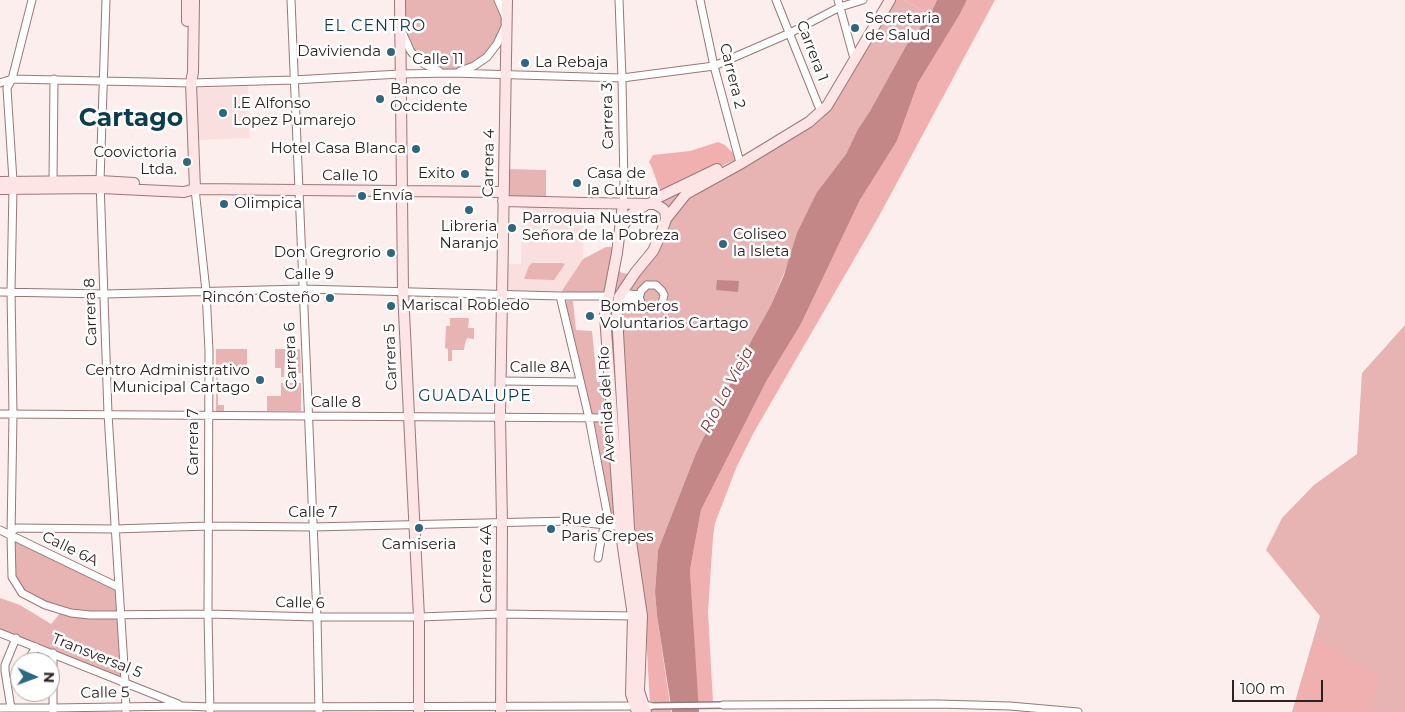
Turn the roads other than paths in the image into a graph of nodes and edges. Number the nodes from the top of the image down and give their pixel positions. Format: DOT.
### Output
graph roads {
  1 [pos="32,0"];
  2 [pos="106,0"];
  3 [pos="187,0"];
  4 [pos="194,0"];
  5 [pos="291,0"];
  6 [pos="400,0"];
  7 [pos="406,0"];
  8 [pos="498,0"];
  9 [pos="507,0"];
  10 [pos="619,0"];
  11 [pos="700,0"];
  12 [pos="776,0"];
  13 [pos="863,0"];
  14 [pos="884,0"];
  15 [pos="890,0"];
  16 [pos="839,4"];
  17 [pos="506,21"];
  18 [pos="400,22"];
  19 [pos="790,33"];
  20 [pos="853,55"];
  21 [pos="714,66"];
  22 [pos="451,72"];
  23 [pos="400,74"];
  24 [pos="505,75"];
  25 [pos="622,78"];
  26 [pos="12,79"];
  27 [pos="54,79"];
  28 [pos="103,80"];
  29 [pos="294,80"];
  30 [pos="0,83"];
  31 [pos="191,83"];
  32 [pos="820,110"];
  33 [pos="739,159"];
  34 [pos="53,181"];
  35 [pos="0,182"];
  36 [pos="13,185"];
  37 [pos="101,185"];
  38 [pos="0,189"];
  39 [pos="195,189"];
  40 [pos="300,190"];
  41 [pos="402,192"];
  42 [pos="503,197"];
  43 [pos="649,203"];
  44 [pos="623,204"];
  45 [pos="666,219"];
  46 [pos="619,232"];
  47 [pos="617,258"];
  48 [pos="634,273"];
  49 [pos="303,290"];
  50 [pos="11,291"];
  51 [pos="206,291"];
  52 [pos="0,292"];
  53 [pos="403,292"];
  54 [pos="105,294"];
  55 [pos="501,295"];
  56 [pos="560,296"];
  57 [pos="608,296"];
  58 [pos="619,297"];
  59 [pos="640,297"];
  60 [pos="501,382"];
  61 [pos="580,382"];
  62 [pos="0,414"];
  63 [pos="13,414"];
  64 [pos="108,414"];
  65 [pos="210,415"];
  66 [pos="408,416"];
  67 [pos="500,416"];
  68 [pos="307,417"];
  69 [pos="589,418"];
  70 [pos="612,418"];
  71 [pos="502,522"];
  72 [pos="414,524"];
  73 [pos="606,525"];
  74 [pos="209,526"];
  75 [pos="312,527"];
  76 [pos="624,527"];
  77 [pos="116,529"];
  78 [pos="0,530"];
  79 [pos="11,536"];
  80 [pos="598,558"];
  81 [pos="118,587"];
  82 [pos="208,614"];
  83 [pos="502,614"];
  84 [pos="120,616"];
  85 [pos="638,616"];
  86 [pos="317,617"];
  87 [pos="420,617"];
  88 [pos="0,633"];
  89 [pos="16,638"];
  90 [pos="36,646"];
  91 [pos="33,652"];
  92 [pos="51,652"];
  93 [pos="60,656"];
  94 [pos="125,682"];
  95 [pos="723,704"];
  96 [pos="182,706"];
  97 [pos="0,708"];
  98 [pos="11,708"];
  99 [pos="642,708"];
  100 [pos="126,709"];
  101 [pos="210,709"];
  102 [pos="319,709"];
  103 [pos="419,709"];
  104 [pos="501,709"];
  105 [pos="53,710"];
  106 [pos="1078,712"];
  1 -- 26 [label="street, Calle 6"];
  2 -- 28 [label="street, Carrera 8"];
  3 -- 31 [label="main road, Carrera 7"];
  4 -- 31 [label="main road, Carrera 7"];
  5 -- 29 [label="street, Carrera 6"];
  6 -- 18 [label="main road, Carrera 5"];
  7 -- 18 [label="street"];
  8 -- 17 [label="street"];
  9 -- 17 [label="main road, Carrera 4"];
  10 -- 25 [label="street, Carrera 3"];
  11 -- 21 [label="street, Carrera 2"];
  12 -- 19 [label="street, Carrera 1"];
  13 -- 16 [label="street, Calle 11"];
  14 -- 20 [label="main road, Avenida del Río"];
  15 -- 32 [label="main road, Avenida del Río"];
  16 -- 19 [label="street, Calle 11"];
  16 -- 20 [label="street"];
  17 -- 22 [label="street"];
  17 -- 24 [label="main road, Carrera 4"];
  18 -- 22 [label="street"];
  18 -- 23 [label="main road, Carrera 5"];
  19 -- 21 [label="street, Calle 11"];
  19 -- 32 [label="street, Carrera 1"];
  20 -- 32 [label="main road, Avenida del Río"];
  21 -- 25 [label="street, Calle 11"];
  21 -- 33 [label="street, Carrera 2"];
  22 -- 23 [label="street, Calle 11"];
  22 -- 24 [label="street, Calle 11"];
  23 -- 29 [label="street, Calle 11"];
  23 -- 41 [label="main road, Carrera 5"];
  24 -- 25 [label="street, Calle 11"];
  24 -- 42 [label="main road, Carrera 4"];
  25 -- 44 [label="street, Carrera 3"];
  26 -- 27 [label="street, Calle 11"];
  26 -- 30 [label="street, Calle 11"];
  26 -- 36 [label="street, Calle 6"];
  27 -- 28 [label="street, Calle 11"];
  27 -- 34 [label="street"];
  28 -- 31 [label="street, Calle 11"];
  28 -- 37 [label="street, Carrera 8"];
  29 -- 31 [label="street, Calle 11"];
  29 -- 40 [label="street, Carrera 6"];
  31 -- 39 [label="main road, Carrera 7"];
  32 -- 33 [label="main road, Avenida del Río"];
  32 -- 45 [label="main road, Avenida del Río"];
  33 -- 43 [label="main road, Avenida del Río"];
  34 -- 36 [label="main road, Calle 10"];
  34 -- 37 [label="main road, Calle 10"];
  35 -- 36 [label="main road, Calle 10"];
  36 -- 37 [label="main road, Calle 10"];
  36 -- 38 [label="main road, Calle 10"];
  36 -- 50 [label="street, Calle 6"];
  37 -- 39 [label="main road, Calle 10"];
  37 -- 54 [label="street, Carrera 8"];
  39 -- 40 [label="main road, Calle 10"];
  39 -- 51 [label="street, Carrera 7"];
  40 -- 41 [label="main road, Calle 10"];
  40 -- 49 [label="street, Carrera 6"];
  41 -- 42 [label="main road, Calle 10"];
  41 -- 53 [label="main road, Carrera 5"];
  42 -- 44 [label="main road, Calle 10"];
  42 -- 55 [label="main road, Carrera 4"];
  43 -- 44 [label="main road, Calle 10"];
  43 -- 45 [label="main road"];
  43 -- 47 [label="main road, Avenida del Río"];
  44 -- 46 [label="main road, Carrera 3"];
  45 -- 48 [label="main road, Avenida del Río"];
  46 -- 47 [label="main road, Avenida del Río"];
  47 -- 48 [label="main road"];
  47 -- 57 [label="main road, Avenida del Río"];
  48 -- 58 [label="main road, Avenida del Río"];
  49 -- 51 [label="street, Calle 9"];
  49 -- 53 [label="street, Calle 9"];
  49 -- 68 [label="street, Carrera 6"];
  50 -- 52 [label="street, Calle 9"];
  50 -- 54 [label="street, Calle 9"];
  50 -- 63 [label="street, Calle 6"];
  51 -- 54 [label="street, Calle 9"];
  51 -- 65 [label="street, Carrera 7"];
  53 -- 55 [label="street, Calle 9"];
  53 -- 66 [label="main road, Carrera 5"];
  54 -- 64 [label="street, Carrera 8"];
  55 -- 56 [label="street, Calle 9"];
  55 -- 60 [label="main road, Carrera 4"];
  56 -- 57 [label="street, Calle 9"];
  56 -- 61 [label="street"];
  57 -- 58 [label="main road, Calle 9"];
  57 -- 70 [label="main road, Avenida del Río"];
  58 -- 59 [label="street, Calle 9"];
  58 -- 76 [label="main road, Avenida del Río"];
  60 -- 61 [label="street, Calle 8A"];
  60 -- 67 [label="main road, Carrera 4"];
  61 -- 69 [label="street"];
  62 -- 63 [label="street, Calle 8"];
  63 -- 64 [label="street, Calle 8"];
  63 -- 79 [label="street, Calle 6"];
  64 -- 65 [label="street, Calle 8"];
  64 -- 77 [label="street, Carrera 8"];
  65 -- 68 [label="street, Calle 8"];
  65 -- 74 [label="street, Carrera 7"];
  66 -- 67 [label="street, Calle 8"];
  66 -- 68 [label="street, Calle 8"];
  66 -- 72 [label="main road, Carrera 5"];
  67 -- 69 [label="street, Calle 8"];
  67 -- 71 [label="main road, Carrera 4A"];
  68 -- 75 [label="street, Carrera 6"];
  69 -- 70 [label="street, Calle 8"];
  69 -- 73 [label="street"];
  70 -- 76 [label="main road, Avenida del Río"];
  71 -- 72 [label="street, Calle 7"];
  71 -- 73 [label="street, Calle 7"];
  71 -- 83 [label="main road, Carrera 4A"];
  72 -- 75 [label="street, Calle 7"];
  72 -- 87 [label="main road, Carrera 5"];
  73 -- 76 [label="street, Calle 7"];
  73 -- 80 [label="street"];
  74 -- 75 [label="street, Calle 7"];
  74 -- 77 [label="street, Calle 7"];
  74 -- 82 [label="street, Carrera 7"];
  75 -- 86 [label="street, Carrera 6"];
  76 -- 85 [label="main road, Avenida del Río"];
  77 -- 79 [label="street, Calle 7"];
  77 -- 81 [label="street, Carrera 8"];
  78 -- 79 [label="street, Calle 6A"];
  79 -- 81 [label="street, Calle 6A"];
  79 -- 84 [label="street, Calle 6"];
  81 -- 84 [label="street, Carrera 8"];
  82 -- 84 [label="street, Calle 6"];
  82 -- 86 [label="street, Calle 6"];
  82 -- 101 [label="street, Carrera 7"];
  83 -- 85 [label="street, Calle 6"];
  83 -- 87 [label="street, Calle 6"];
  83 -- 104 [label="main road, Carrera 4A"];
  84 -- 94 [label="street, Carrera 8"];
  85 -- 99 [label="main road, Avenida del Río"];
  86 -- 87 [label="street, Calle 6"];
  86 -- 102 [label="street, Carrera 6"];
  87 -- 103 [label="main road, Carrera 5"];
  88 -- 89 [label="street, Transversal 5"];
  89 -- 90 [label="street, Transversal 5"];
  89 -- 98 [label="street"];
  90 -- 91 [label="street"];
  90 -- 92 [label="street, Transversal 5"];
  93 -- 94 [label="street, Transversal 5"];
  94 -- 96 [label="street, Transversal 5"];
  94 -- 100 [label="street, Carrera 8"];
  95 -- 99 [label="street"];
  95 -- 106 [label="street"];
  96 -- 100 [label="street, Calle 5"];
  96 -- 101 [label="street, Calle 5"];
  97 -- 98 [label="street, Calle 5"];
  98 -- 105 [label="street, Calle 5"];
  99 -- 104 [label="street, Calle 5"];
  100 -- 105 [label="street, Calle 5"];
  101 -- 102 [label="street, Calle 5"];
  102 -- 103 [label="street, Calle 5"];
  103 -- 104 [label="street, Calle 5"];
}
